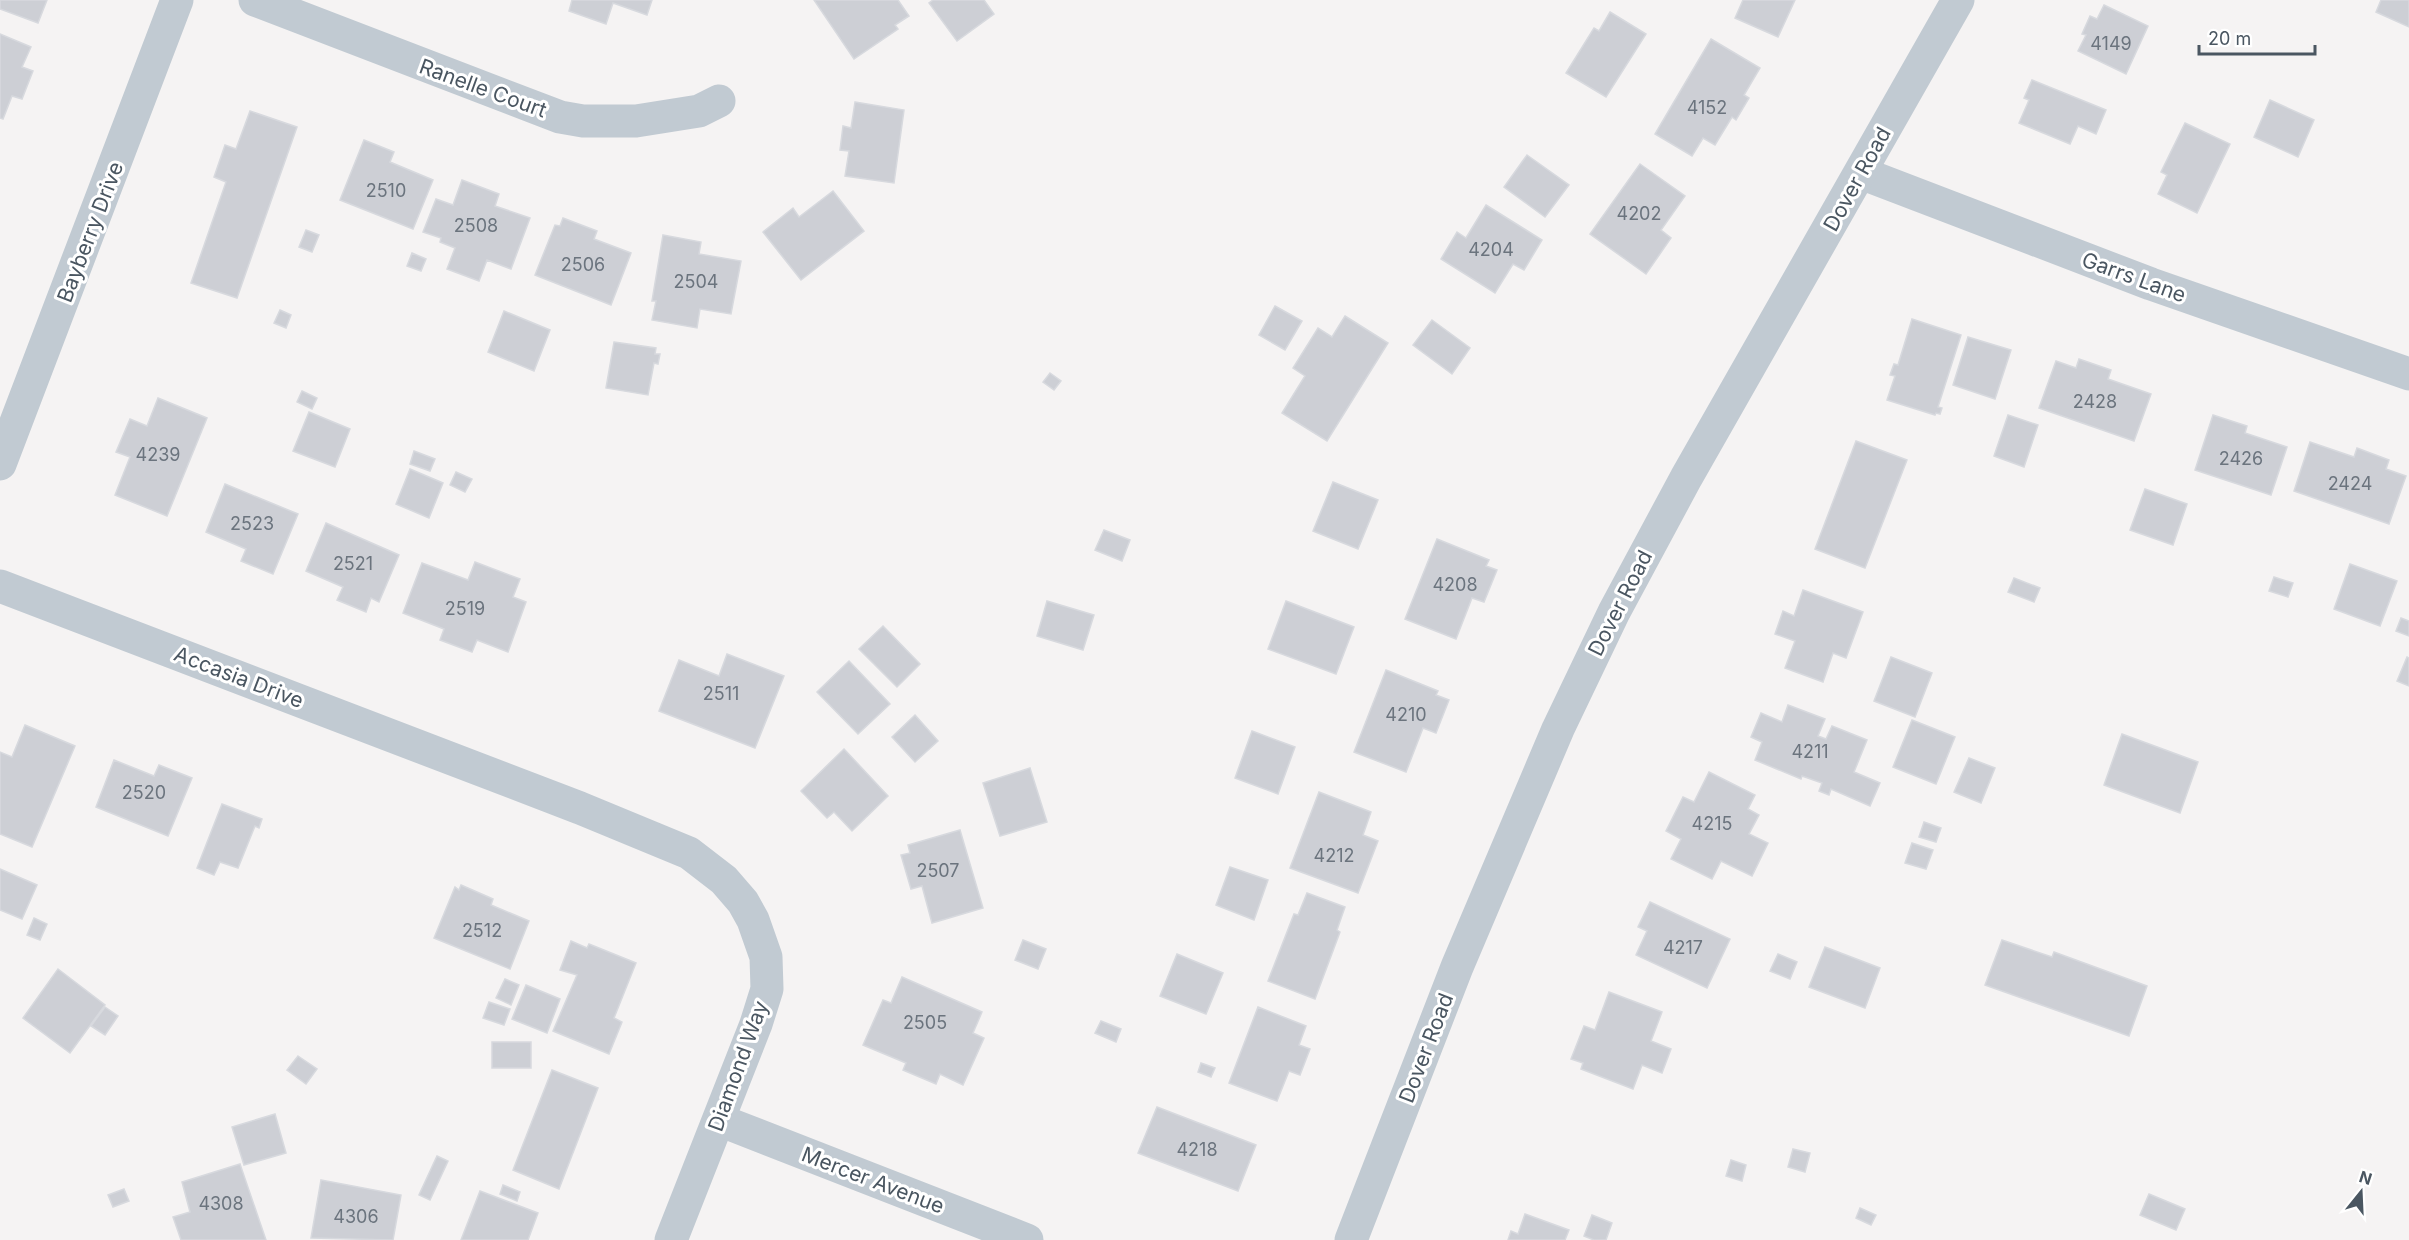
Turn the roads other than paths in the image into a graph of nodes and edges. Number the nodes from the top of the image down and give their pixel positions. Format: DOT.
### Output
graph roads {
  1 [pos="177,0"];
  2 [pos="255,0"];
  3 [pos="1958,0"];
  4 [pos="719,101"];
  5 [pos="1862,173"];
  6 [pos="2409,374"];
  7 [pos="0,464"];
  8 [pos="0,586"];
  9 [pos="479,769"];
  10 [pos="719,1120"];
  11 [pos="671,1240"];
  12 [pos="1027,1240"];
  13 [pos="1351,1240"];
  1 -- 7 [label="street, Bayberry Drive"];
  2 -- 4 [label="street, Ranelle Court"];
  3 -- 5 [label="street, Dover Road"];
  5 -- 6 [label="street, Garrs Lane"];
  5 -- 13 [label="street, Dover Road"];
  8 -- 9 [label="street, Accasia Drive"];
  9 -- 10 [label="street, Diamond Way"];
  10 -- 11 [label="street, Diamond Way"];
  10 -- 12 [label="street, Mercer Avenue"];
}
